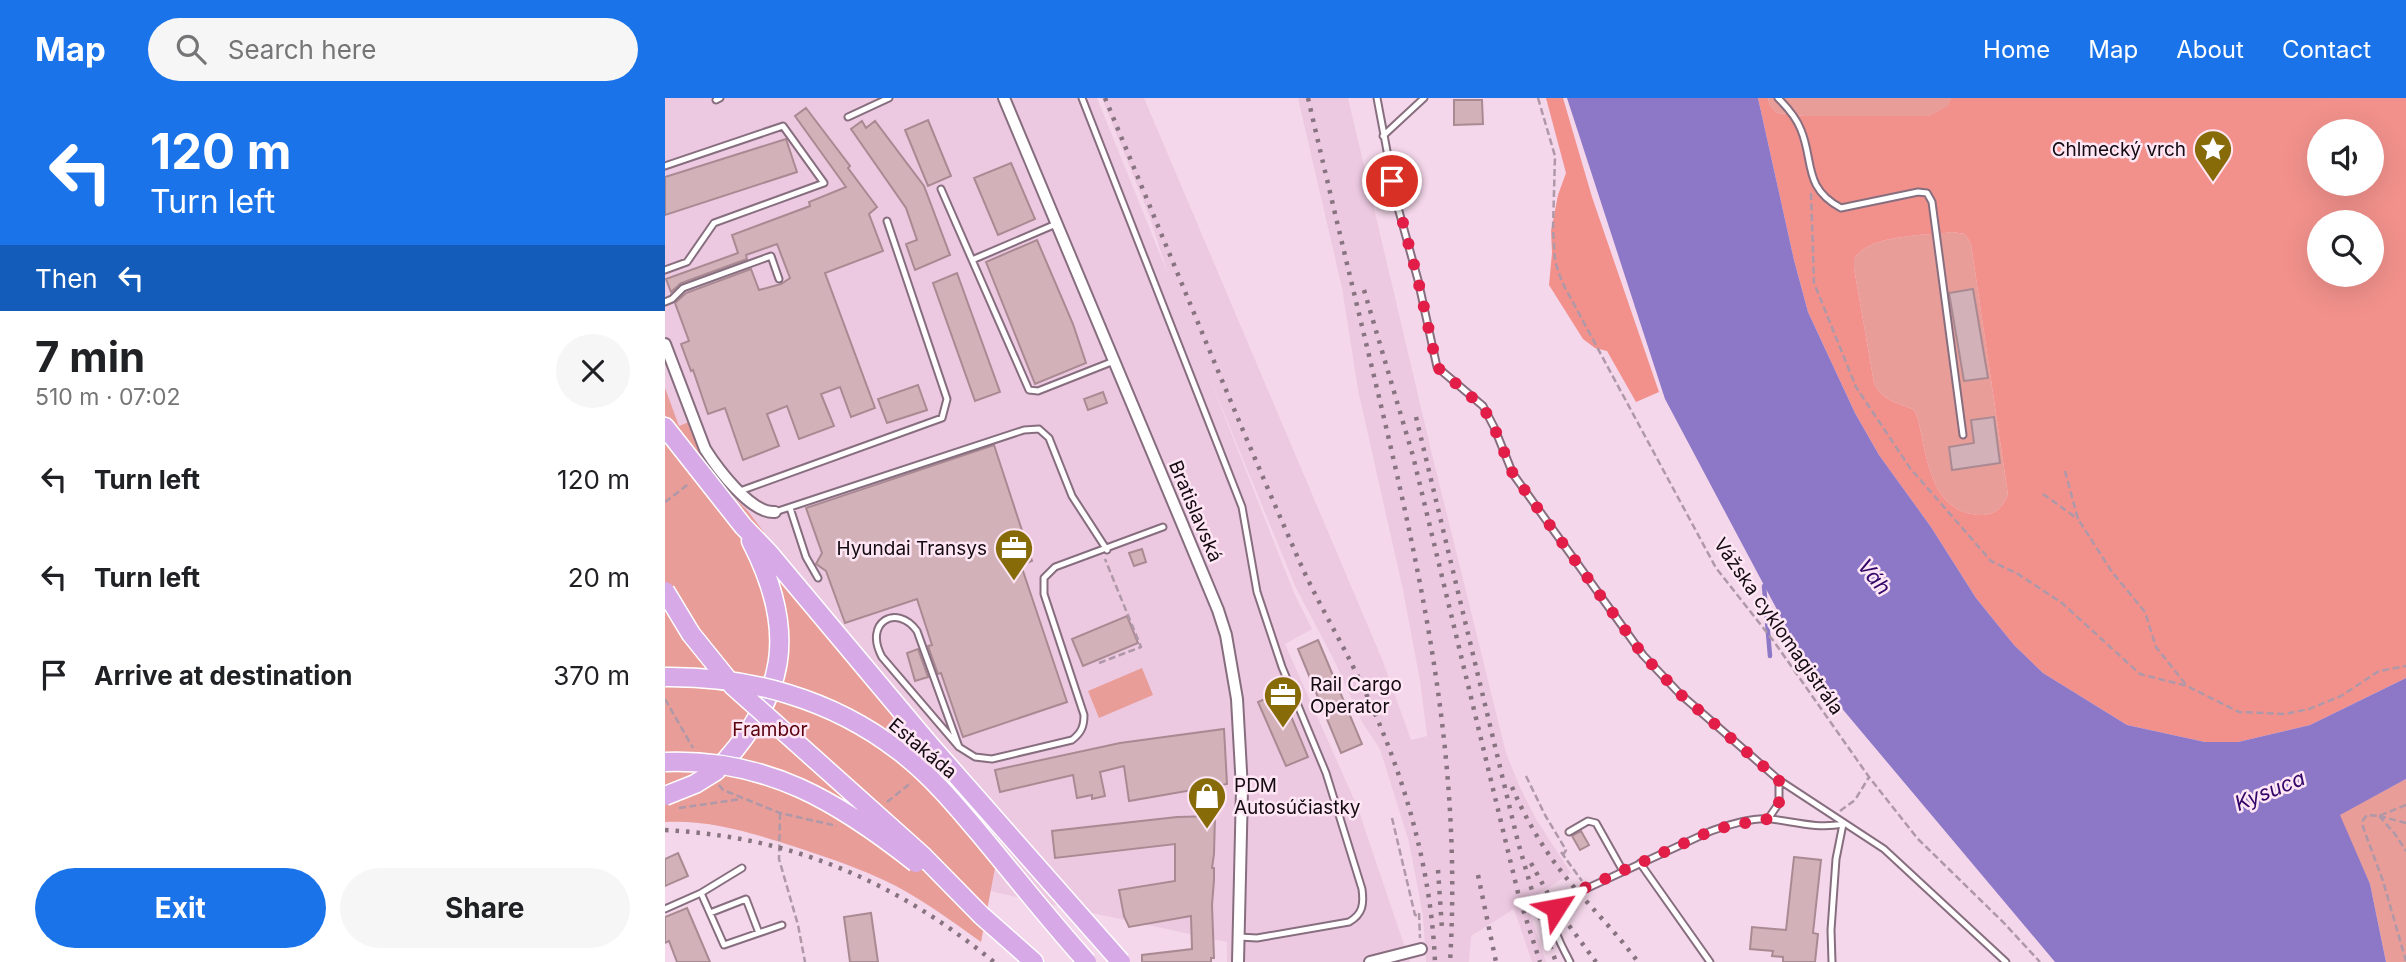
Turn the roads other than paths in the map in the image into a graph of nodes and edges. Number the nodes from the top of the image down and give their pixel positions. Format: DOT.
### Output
graph roads {
  1 [pos="889,98"];
  2 [pos="1004,98"];
  3 [pos="1082,98"];
  4 [pos="1377,98"];
  5 [pos="1424,98"];
  6 [pos="1778,98"];
  7 [pos="848,117"];
  8 [pos="1383,136"];
  9 [pos="665,166"];
  10 [pos="941,189"];
  11 [pos="887,222"];
  12 [pos="1056,224"];
  13 [pos="972,260"];
  14 [pos="665,270"];
  15 [pos="779,279"];
  16 [pos="665,302"];
  17 [pos="665,344"];
  18 [pos="1114,361"];
  19 [pos="665,427"];
  20 [pos="1963,435"];
  21 [pos="740,491"];
  22 [pos="790,508"];
  23 [pos="775,512"];
  24 [pos="743,526"];
  25 [pos="1163,527"];
  26 [pos="1107,550"];
  27 [pos="818,578"];
  28 [pos="665,591"];
  29 [pos="665,677"];
  30 [pos="959,747"];
  31 [pos="665,762"];
  32 [pos="1779,780"];
  33 [pos="668,803"];
  34 [pos="1768,819"];
  35 [pos="1843,824"];
  36 [pos="1569,832"];
  37 [pos="1640,863"];
  38 [pos="742,868"];
  39 [pos="1623,871"];
  40 [pos="701,893"];
  41 [pos="665,909"];
  42 [pos="710,913"];
  43 [pos="982,915"];
  44 [pos="782,925"];
  45 [pos="759,933"];
  46 [pos="1239,937"];
  47 [pos="1421,949"];
  48 [pos="1034,962"];
  49 [pos="1087,962"];
  50 [pos="1121,962"];
  51 [pos="1238,962"];
  52 [pos="1370,962"];
  53 [pos="1570,962"];
  54 [pos="1710,962"];
  55 [pos="1832,962"];
  56 [pos="2006,962"];
  1 -- 7 [label="lane"];
  2 -- 12 [label="street, Bratislavská"];
  3 -- 46 [label="lane"];
  4 -- 8 [label="lane"];
  5 -- 8 [label="lane"];
  6 -- 20 [label="lane"];
  8 -- 32 [label="lane"];
  9 -- 14 [label="lane"];
  10 -- 13 [label="lane"];
  11 -- 21 [label="lane"];
  12 -- 13 [label="lane"];
  12 -- 18 [label="street, Bratislavská"];
  13 -- 18 [label="lane"];
  15 -- 16 [label="lane"];
  17 -- 21 [label="street"];
  18 -- 46 [label="street, Bratislavská"];
  19 -- 24 [label="main road"];
  21 -- 23 [label="street"];
  22 -- 23 [label="lane"];
  22 -- 26 [label="lane"];
  22 -- 27 [label="lane"];
  24 -- 33 [label="main road, bridge"];
  24 -- 50 [label="main road, bridge"];
  25 -- 26 [label="lane"];
  26 -- 30 [label="lane"];
  28 -- 43 [label="main road, bridge"];
  29 -- 49 [label="main road, Estakáda, bridge"];
  30 -- 30 [label="lane"];
  31 -- 43 [label="main road, bridge"];
  32 -- 34 [label="lane"];
  32 -- 35 [label="lane"];
  34 -- 35 [label="lane"];
  34 -- 37 [label="lane"];
  35 -- 55 [label="lane"];
  35 -- 56 [label="lane"];
  36 -- 39 [label="lane"];
  37 -- 39 [label="lane"];
  37 -- 54 [label="lane"];
  38 -- 40 [label="lane"];
  39 -- 53 [label="lane"];
  40 -- 41 [label="lane"];
  40 -- 42 [label="lane"];
  42 -- 45 [label="lane"];
  42 -- 45 [label="lane"];
  43 -- 48 [label="main road"];
  44 -- 45 [label="lane"];
  46 -- 51 [label="street, Bratislavská"];
  47 -- 52 [label="street"];
}
